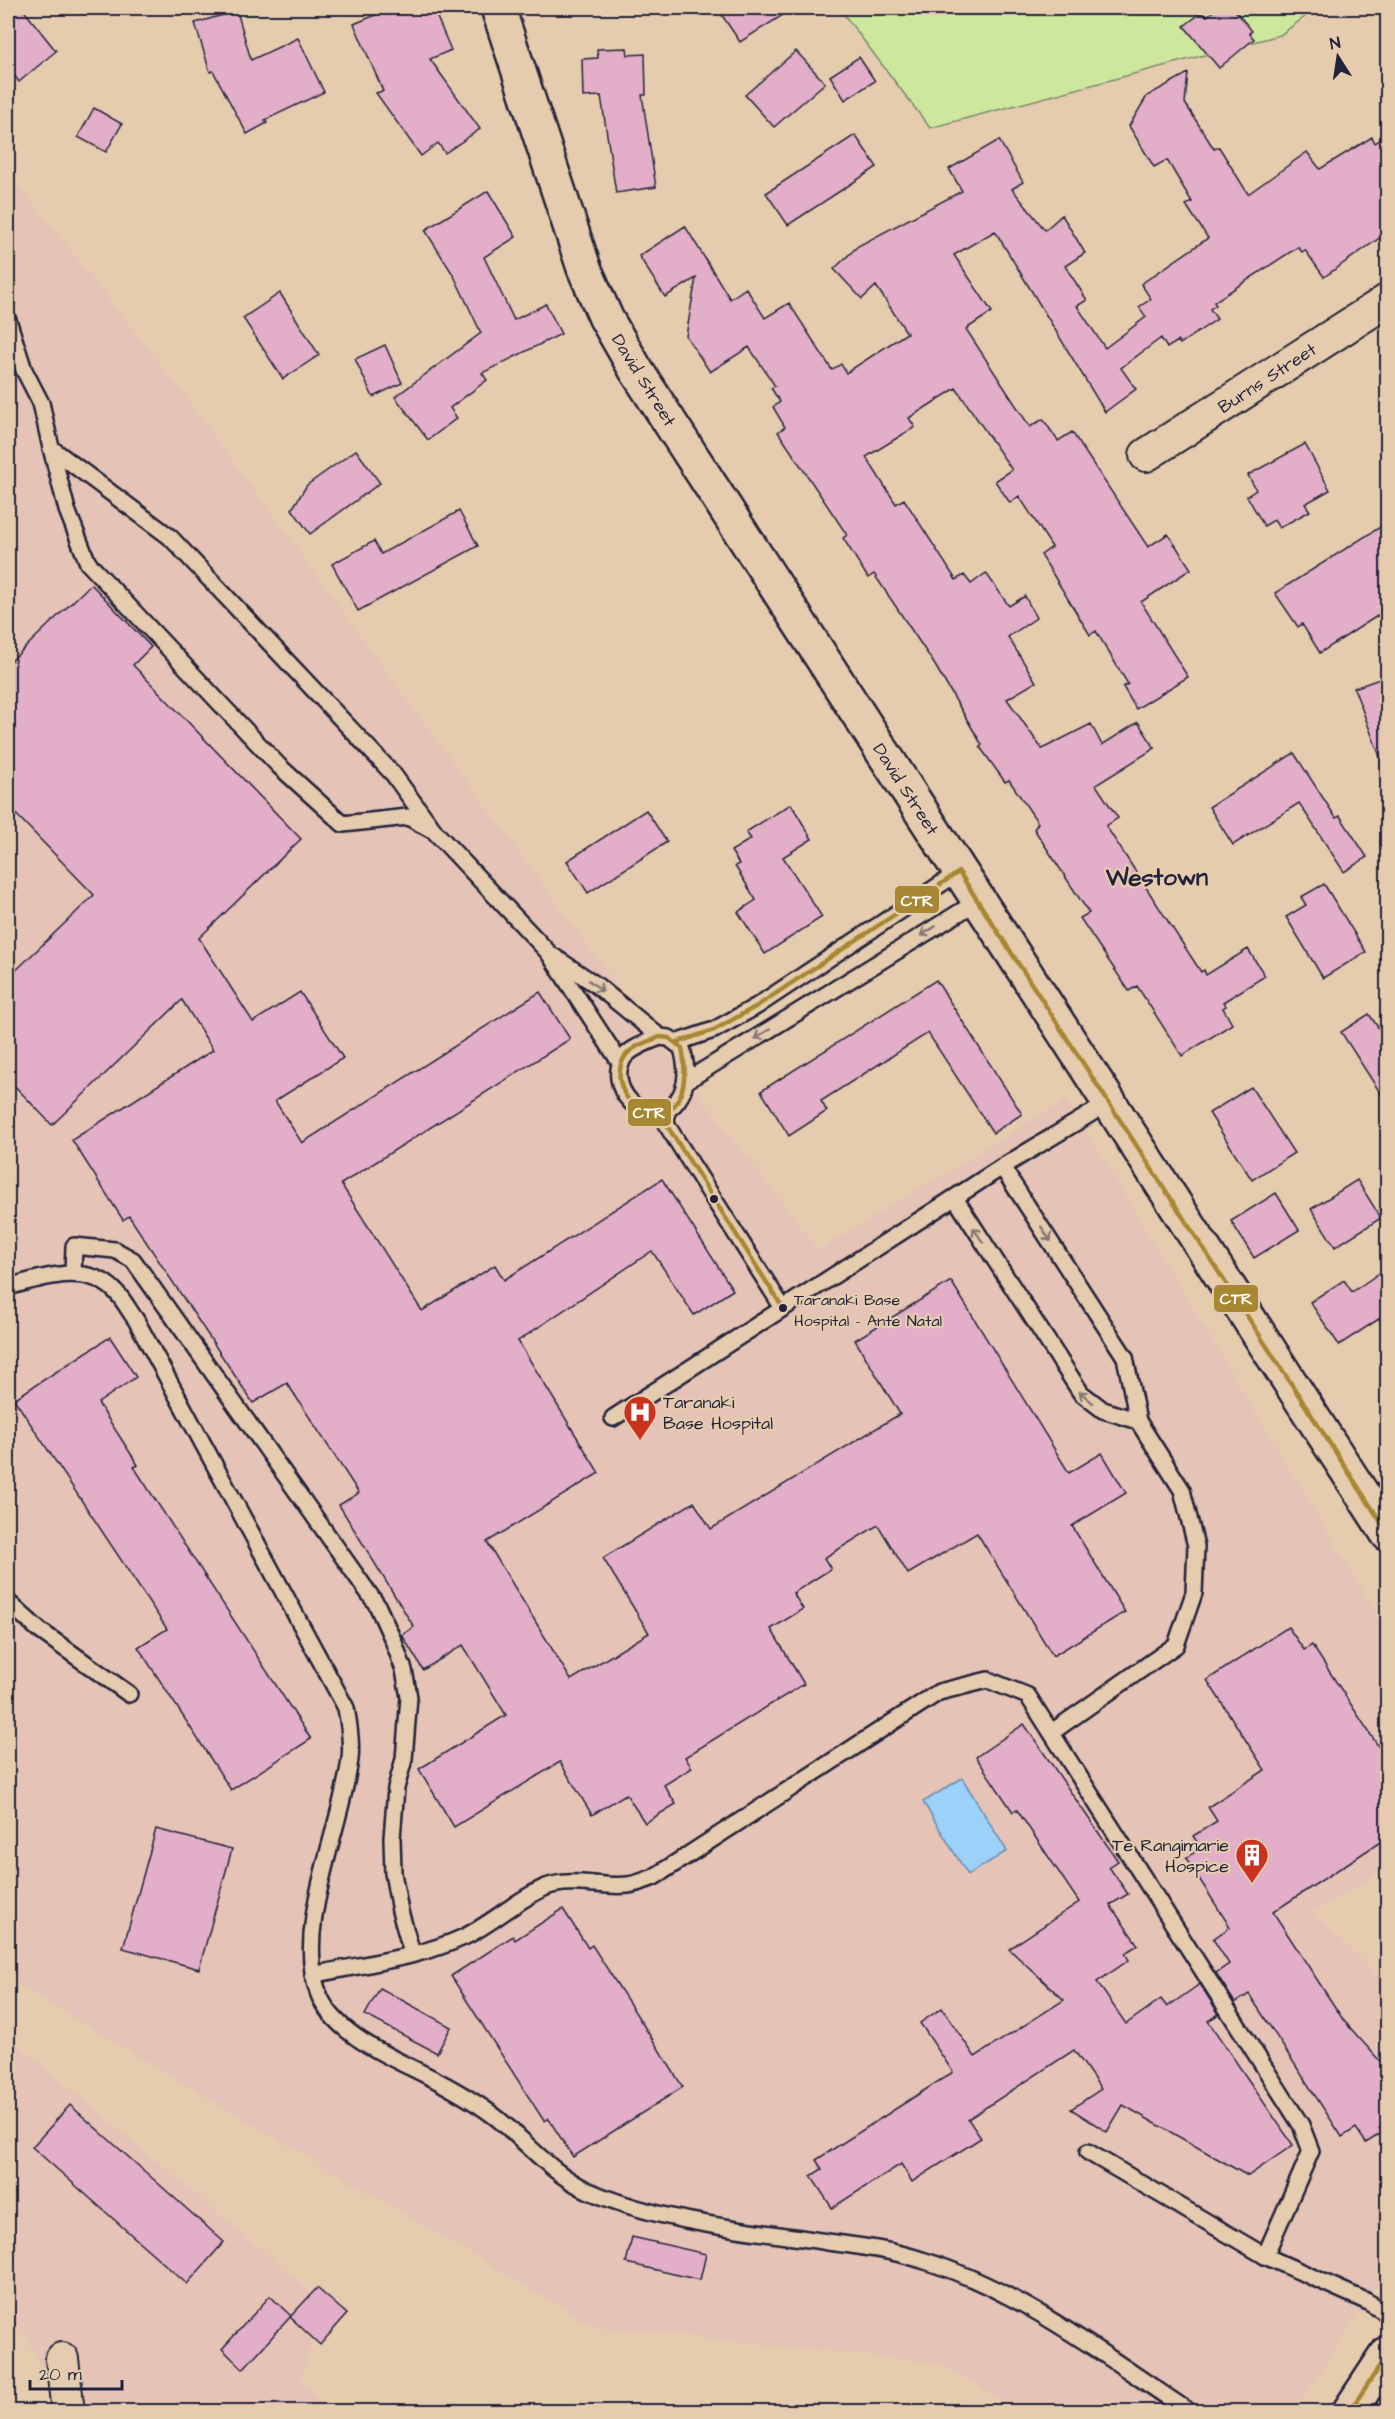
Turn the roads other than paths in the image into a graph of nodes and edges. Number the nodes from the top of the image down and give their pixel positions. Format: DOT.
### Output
graph roads {
  1 [pos="498,8"];
  2 [pos="1388,300"];
  3 [pos="8,320"];
  4 [pos="51,448"];
  5 [pos="1146,455"];
  6 [pos="435,832"];
  7 [pos="959,872"];
  8 [pos="978,901"];
  9 [pos="548,952"];
  10 [pos="660,1037"];
  11 [pos="678,1042"];
  12 [pos="621,1064"];
  13 [pos="686,1081"];
  14 [pos="1110,1102"];
  15 [pos="667,1110"];
  16 [pos="1002,1167"];
  17 [pos="955,1198"];
  18 [pos="73,1274"];
  19 [pos="8,1287"];
  20 [pos="783,1308"];
  21 [pos="613,1418"];
  22 [pos="1138,1421"];
  23 [pos="1388,1534"];
  24 [pos="8,1602"];
  25 [pos="129,1694"];
  26 [pos="1052,1732"];
  27 [pos="412,1953"];
  28 [pos="313,1975"];
  29 [pos="1088,2152"];
  30 [pos="1264,2256"];
  31 [pos="1388,2314"];
  32 [pos="1388,2353"];
  33 [pos="62,2360"];
  34 [pos="68,2412"];
  35 [pos="1190,2412"];
  36 [pos="1349,2412"];
  1 -- 7 [label="street, David Street"];
  2 -- 5 [label="street, Burns Street"];
  3 -- 4 [label="lane"];
  4 -- 6 [label="lane"];
  4 -- 6 [label="lane"];
  6 -- 9 [label="lane"];
  7 -- 8 [label="street, David Street"];
  7 -- 11 [label="lane"];
  8 -- 13 [label="lane, one-way"];
  8 -- 14 [label="street, David Street"];
  9 -- 10 [label="lane, one-way"];
  9 -- 12 [label="lane"];
  10 -- 11 [label="lane"];
  10 -- 12 [label="lane"];
  11 -- 13 [label="lane"];
  12 -- 15 [label="lane"];
  13 -- 15 [label="lane"];
  14 -- 16 [label="lane"];
  14 -- 23 [label="street, David Street"];
  15 -- 20 [label="lane"];
  16 -- 17 [label="lane"];
  16 -- 22 [label="lane, one-way"];
  17 -- 20 [label="lane"];
  22 -- 17 [label="lane, one-way"];
  18 -- 19 [label="lane"];
  18 -- 27 [label="lane"];
  18 -- 28 [label="lane"];
  20 -- 21 [label="lane"];
  22 -- 26 [label="lane"];
  24 -- 25 [label="lane"];
  26 -- 27 [label="lane"];
  26 -- 30 [label="lane"];
  27 -- 28 [label="lane"];
  28 -- 35 [label="lane"];
  29 -- 30 [label="lane"];
  30 -- 31 [label="lane"];
  32 -- 36 [label="street"];
  33 -- 34 [label="street"];
}
